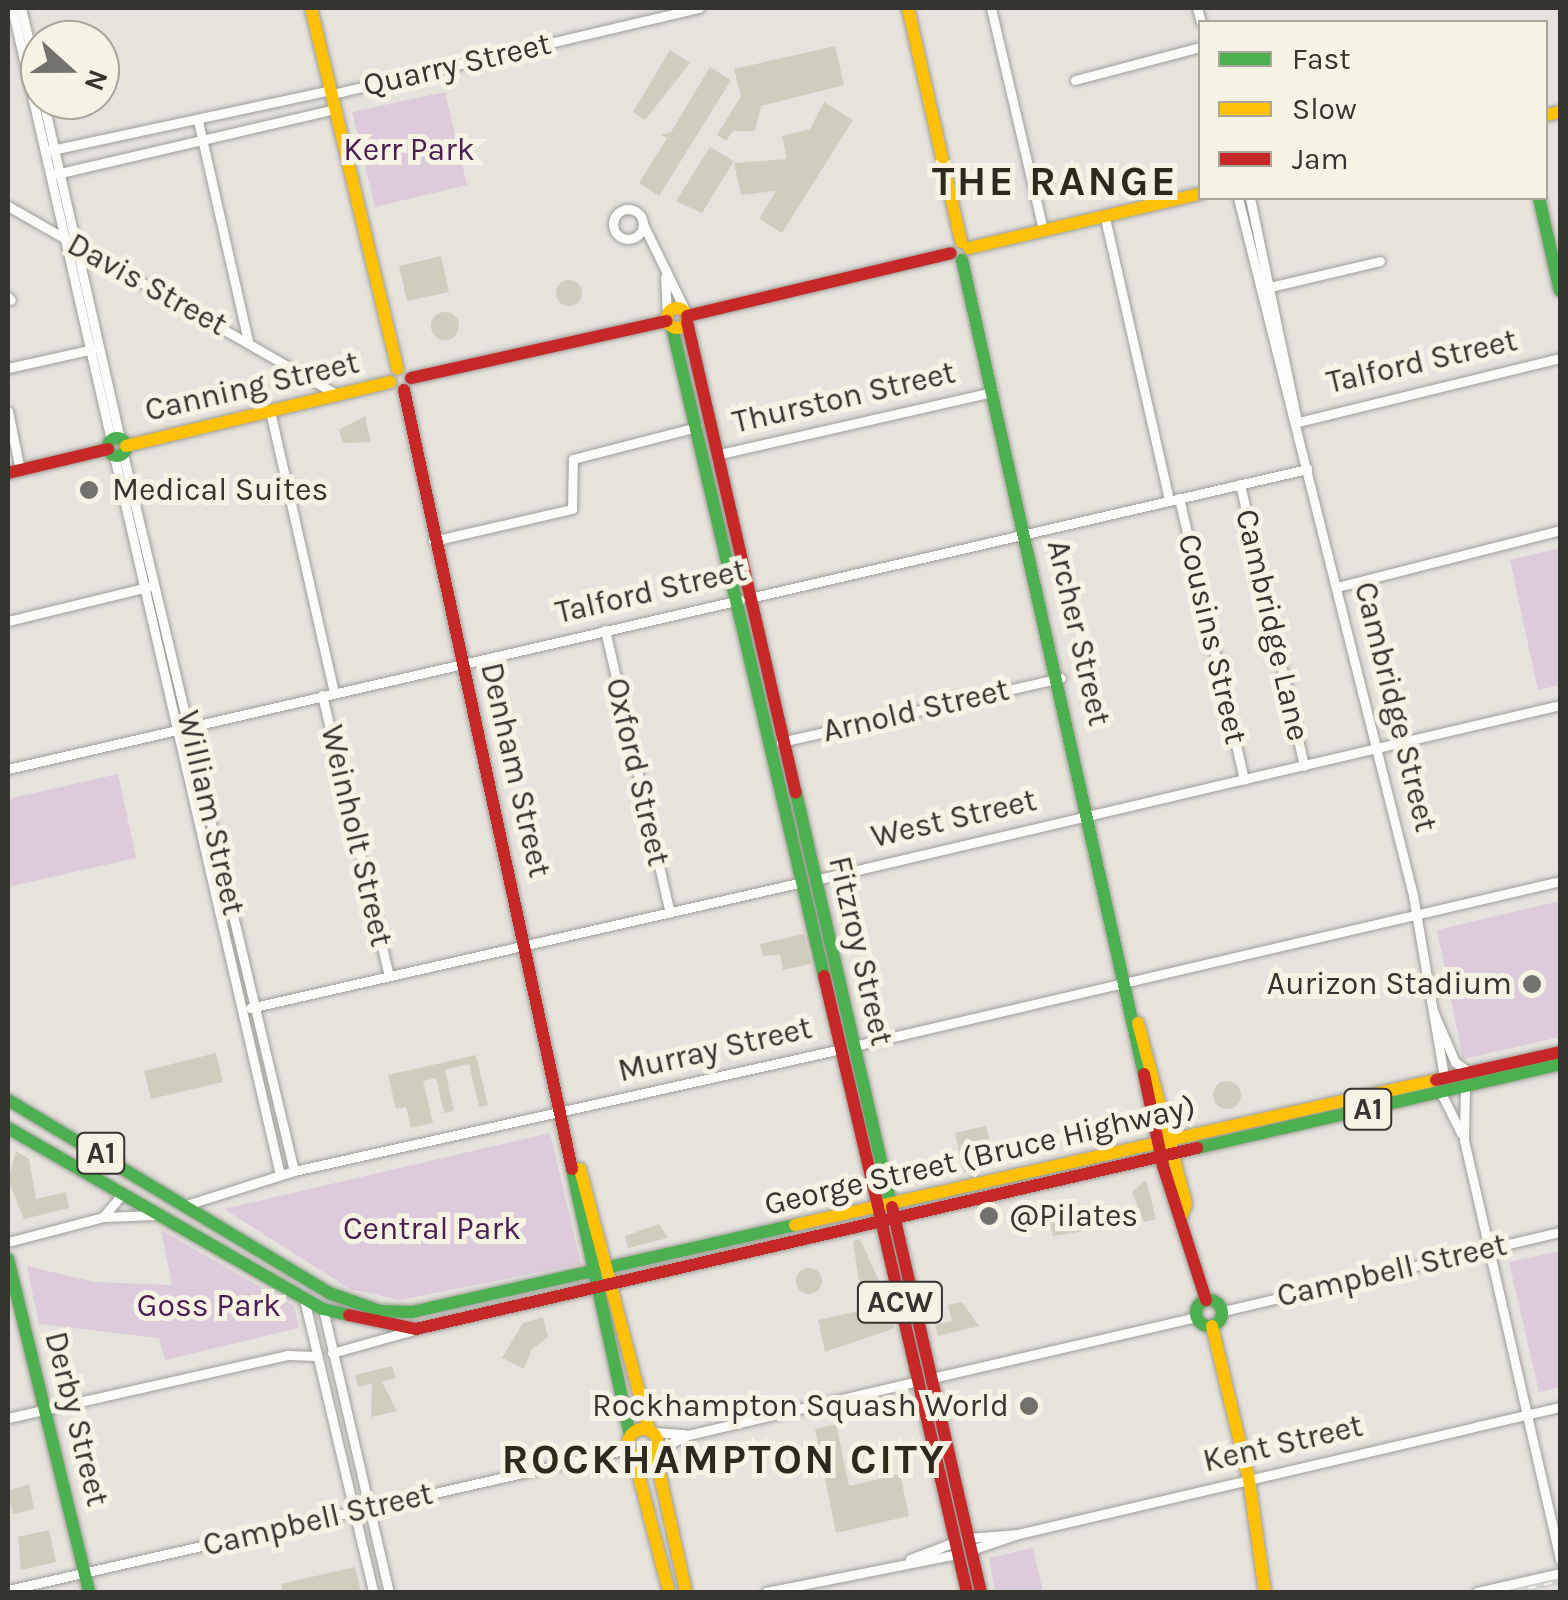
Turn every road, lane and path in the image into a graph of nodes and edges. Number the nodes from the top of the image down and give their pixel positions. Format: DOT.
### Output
graph roads {
  1 [pos="12,8"];
  2 [pos="311,8"];
  3 [pos="698,8"];
  4 [pos="908,8"];
  5 [pos="992,8"];
  6 [pos="1198,48"];
  7 [pos="1075,80"];
  8 [pos="331,92"];
  9 [pos="336,109"];
  10 [pos="45,120"];
  11 [pos="198,121"];
  12 [pos="202,139"];
  13 [pos="49,151"];
  14 [pos="54,174"];
  15 [pos="1198,195"];
  16 [pos="1238,200"];
  17 [pos="1250,200"];
  18 [pos="1538,200"];
  19 [pos="8,206"];
  20 [pos="1105,218"];
  21 [pos="643,224"];
  22 [pos="1043,230"];
  23 [pos="636,237"];
  24 [pos="65,239"];
  25 [pos="76,246"];
  26 [pos="961,251"];
  27 [pos="1380,260"];
  28 [pos="1270,286"];
  29 [pos="1560,291"];
  30 [pos="687,317"];
  31 [pos="669,321"];
  32 [pos="248,341"];
  33 [pos="95,349"];
  34 [pos="1560,358"];
  35 [pos="8,368"];
  36 [pos="398,369"];
  37 [pos="390,382"];
  38 [pos="408,384"];
  39 [pos="696,388"];
  40 [pos="994,392"];
  41 [pos="338,395"];
  42 [pos="8,411"];
  43 [pos="270,411"];
  44 [pos="1297,421"];
  45 [pos="705,425"];
  46 [pos="117,447"];
  47 [pos="713,455"];
  48 [pos="1307,468"];
  49 [pos="14,471"];
  50 [pos="1240,484"];
  51 [pos="1174,499"];
  52 [pos="1560,530"];
  53 [pos="1027,534"];
  54 [pos="432,541"];
  55 [pos="155,586"];
  56 [pos="1338,586"];
  57 [pos="142,589"];
  58 [pos="754,596"];
  59 [pos="740,600"];
  60 [pos="8,620"];
  61 [pos="604,630"];
  62 [pos="462,664"];
  63 [pos="1061,678"];
  64 [pos="334,692"];
  65 [pos="322,695"];
  66 [pos="1560,706"];
  67 [pos="190,726"];
  68 [pos="177,729"];
  69 [pos="788,741"];
  70 [pos="772,744"];
  71 [pos="1377,750"];
  72 [pos="1304,766"];
  73 [pos="8,769"];
  74 [pos="1244,780"];
  75 [pos="1090,815"];
  76 [pos="1560,880"];
  77 [pos="809,881"];
  78 [pos="670,913"];
  79 [pos="1416,913"];
  80 [pos="527,946"];
  81 [pos="389,976"];
  82 [pos="1128,982"];
  83 [pos="255,1007"];
  84 [pos="1432,1008"];
  85 [pos="243,1010"];
  86 [pos="847,1048"];
  87 [pos="1560,1052"];
  88 [pos="1555,1065"];
  89 [pos="1467,1071"];
  90 [pos="1443,1077"];
  91 [pos="1466,1087"];
  92 [pos="1440,1092"];
  93 [pos="8,1100"];
  94 [pos="566,1113"];
  95 [pos="8,1128"];
  96 [pos="1464,1140"];
  97 [pos="1166,1149"];
  98 [pos="294,1172"];
  99 [pos="280,1175"];
  100 [pos="122,1194"];
  101 [pos="187,1202"];
  102 [pos="885,1206"];
  103 [pos="158,1214"];
  104 [pos="104,1217"];
  105 [pos="888,1220"];
  106 [pos="1560,1232"];
  107 [pos="8,1242"];
  108 [pos="1490,1249"];
  109 [pos="221,1252"];
  110 [pos="268,1256"];
  111 [pos="8,1259"];
  112 [pos="605,1278"];
  113 [pos="304,1299"];
  114 [pos="1206,1300"];
  115 [pos="323,1309"];
  116 [pos="1223,1310"];
  117 [pos="1197,1317"];
  118 [pos="1212,1326"];
  119 [pos="416,1328"];
  120 [pos="332,1353"];
  121 [pos="316,1356"];
  122 [pos="925,1380"];
  123 [pos="1560,1408"];
  124 [pos="47,1410"];
  125 [pos="1532,1414"];
  126 [pos="8,1418"];
  127 [pos="651,1431"];
  128 [pos="688,1434"];
  129 [pos="631,1447"];
  130 [pos="656,1451"];
  131 [pos="1249,1480"];
  132 [pos="368,1509"];
  133 [pos="355,1512"];
  134 [pos="963,1546"];
  135 [pos="1560,1560"];
  136 [pos="1560,1573"];
  137 [pos="86,1574"];
  138 [pos="1266,1585"];
  139 [pos="8,1590"];
  140 [pos="90,1592"];
  141 [pos="373,1592"];
  142 [pos="389,1592"];
  143 [pos="669,1592"];
  144 [pos="686,1592"];
  145 [pos="766,1592"];
  146 [pos="966,1592"];
  147 [pos="981,1592"];
  148 [pos="1278,1592"];
  149 [pos="1477,1592"];
  1 -- 13 [label="street, William Street"];
  2 -- 8 [label="main road"];
  3 -- 8 [label="street, Quarry Street"];
  4 -- 26 [label="main road, Archer Street"];
  5 -- 22 [label="street"];
  6 -- 7 [label="street"];
  8 -- 9 [label="main road"];
  8 -- 11 [label="street, Quarry Street"];
  9 -- 12 [label="street, Quarry Street"];
  9 -- 36 [label="main road"];
  10 -- 13 [label="street, William Street"];
  11 -- 12 [label="street"];
  11 -- 13 [label="street, Quarry Street"];
  12 -- 14 [label="street, Quarry Street"];
  12 -- 32 [label="street"];
  13 -- 14 [label="street, William Street"];
  14 -- 24 [label="street, William Street"];
  14 -- 25 [label="street, William Street"];
  15 -- 20 [label="main road"];
  16 -- 44 [label="street, Cambridge Street"];
  17 -- 28 [label="street, Cambridge Street"];
  18 -- 29 [label="main road"];
  19 -- 24 [label="street, Davis Street"];
  20 -- 22 [label="main road"];
  20 -- 51 [label="street, Cousins Street"];
  21 -- 23 [label="street"];
  21 -- 23 [label="street"];
  21 -- 30 [label="street"];
  22 -- 26 [label="main road"];
  23 -- 31 [label="street"];
  24 -- 25 [label="street, Davis Street"];
  24 -- 33 [label="street, William Street"];
  25 -- 32 [label="street, Davis Street"];
  25 -- 33 [label="street, William Street"];
  26 -- 30 [label="main road"];
  26 -- 40 [label="main road, Archer Street"];
  27 -- 28 [label="street"];
  28 -- 44 [label="street, Cambridge Street"];
  30 -- 31 [label="main road, Canning Street"];
  30 -- 39 [label="main road, Fitzroy Street"];
  31 -- 38 [label="main road, Canning Street"];
  31 -- 39 [label="main road, Fitzroy Street"];
  32 -- 41 [label="street, Davis Street"];
  33 -- 35 [label="street"];
  33 -- 46 [label="street, William Street"];
  34 -- 44 [label="street, Talford Street"];
  36 -- 37 [label="main road"];
  36 -- 38 [label="main road"];
  37 -- 38 [label="main road"];
  37 -- 41 [label="main road, Canning Street"];
  38 -- 54 [label="main road, Denham Street"];
  39 -- 45 [label="main road, Fitzroy Street"];
  40 -- 47 [label="street, Thurston Street"];
  40 -- 53 [label="main road, Archer Street"];
  41 -- 43 [label="main road, Canning Street"];
  42 -- 49 [label="street"];
  43 -- 46 [label="main road, Canning Street"];
  43 -- 64 [label="street"];
  44 -- 48 [label="street, Cambridge Street"];
  45 -- 47 [label="main road, Fitzroy Street"];
  45 -- 54 [label="street"];
  46 -- 49 [label="main road, Canning Street"];
  46 -- 55 [label="street, William Street"];
  46 -- 57 [label="street, William Street"];
  47 -- 58 [label="main road, Fitzroy Street"];
  47 -- 59 [label="main road, Fitzroy Street"];
  48 -- 50 [label="street, Talford Street"];
  48 -- 56 [label="street, Cambridge Street"];
  50 -- 51 [label="street, Talford Street"];
  50 -- 72 [label="street, Cambridge Lane"];
  51 -- 53 [label="street, Talford Street"];
  51 -- 74 [label="street, Cousins Street"];
  52 -- 56 [label="street"];
  53 -- 58 [label="street, Talford Street"];
  53 -- 63 [label="main road, Archer Street"];
  54 -- 62 [label="main road, Denham Street"];
  55 -- 57 [label="street"];
  55 -- 67 [label="street, William Street"];
  56 -- 71 [label="street, Cambridge Street"];
  57 -- 60 [label="street"];
  57 -- 68 [label="street, William Street"];
  58 -- 59 [label="main road, Talford Street"];
  58 -- 69 [label="main road, Fitzroy Street"];
  59 -- 61 [label="street, Talford Street"];
  59 -- 70 [label="main road, Fitzroy Street"];
  61 -- 62 [label="street, Talford Street"];
  61 -- 78 [label="street, Oxford Street"];
  62 -- 64 [label="street, Talford Street"];
  62 -- 80 [label="main road, Denham Street"];
  63 -- 69 [label="street, Arnold Street"];
  63 -- 75 [label="main road, Archer Street"];
  64 -- 65 [label="street, Talford Street"];
  65 -- 67 [label="street, Talford Street"];
  65 -- 81 [label="street, Weinholt Street"];
  66 -- 71 [label="street, West Street"];
  67 -- 68 [label="street, Talford Street"];
  67 -- 83 [label="street, William Street"];
  68 -- 73 [label="street, Talford Street"];
  68 -- 85 [label="street, William Street"];
  69 -- 70 [label="street, Arnold Street"];
  69 -- 77 [label="main road, Fitzroy Street"];
  70 -- 77 [label="main road, Fitzroy Street"];
  71 -- 72 [label="street, West Street"];
  71 -- 79 [label="street, Cambridge Street"];
  72 -- 74 [label="street, West Street"];
  74 -- 75 [label="street, West Street"];
  75 -- 77 [label="street, West Street"];
  75 -- 82 [label="main road, Archer Street"];
  76 -- 79 [label="street, Murray Street"];
  77 -- 78 [label="street, West Street"];
  77 -- 86 [label="main road, Fitzroy Street"];
  78 -- 80 [label="street, West Street"];
  79 -- 82 [label="street, Murray Street"];
  79 -- 84 [label="street, Cambridge Street"];
  80 -- 81 [label="street, West Street"];
  80 -- 94 [label="main road, Denham Street"];
  81 -- 83 [label="street, West Street"];
  82 -- 86 [label="street, Murray Street"];
  82 -- 97 [label="main road, Archer Street"];
  83 -- 85 [label="street, West Street"];
  83 -- 98 [label="street, William Street"];
  84 -- 89 [label="street, Cambridge Street"];
  84 -- 90 [label="street, Cambridge Street"];
  85 -- 99 [label="street, William Street"];
  86 -- 94 [label="street, Murray Street"];
  86 -- 102 [label="main road, Fitzroy Street"];
  87 -- 89 [label="main road, George Street (Bruce Highway) / A1"];
  88 -- 90 [label="street"];
  88 -- 91 [label="main road, George Street (Bruce Highway) / A1"];
  89 -- 90 [label="main road, George Street (Bruce Highway) / A1"];
  90 -- 97 [label="main road, George Street (Bruce Highway) / A1"];
  91 -- 92 [label="main road, George Street (Bruce Highway) / A1"];
  91 -- 96 [label="street"];
  92 -- 96 [label="street"];
  92 -- 97 [label="main road, George Street (Bruce Highway) / A1"];
  93 -- 101 [label="main road, A1"];
  94 -- 98 [label="street, Murray Street"];
  94 -- 112 [label="main road, Denham Street"];
  95 -- 100 [label="main road, A1"];
  96 -- 108 [label="street"];
  97 -- 102 [label="main road, George Street (Bruce Highway) / A1"];
  97 -- 105 [label="main road, George Street (Bruce Highway) / A1"];
  97 -- 114 [label="main road, Archer Street"];
  98 -- 99 [label="street, Murray Street"];
  99 -- 101 [label="street, Murray Street"];
  100 -- 103 [label="main road, A1"];
  100 -- 104 [label="street"];
  101 -- 109 [label="street"];
  101 -- 110 [label="main road, A1"];
  102 -- 105 [label="main road, Fitzroy Street"];
  102 -- 112 [label="main road, George Street (Bruce Highway) / A1"];
  103 -- 104 [label="street"];
  103 -- 109 [label="main road, A1"];
  104 -- 107 [label="street"];
  105 -- 112 [label="main road, George Street (Bruce Highway) / A1"];
  105 -- 122 [label="main road, Fitzroy Street / ACW"];
  106 -- 108 [label="street, Campbell Street"];
  108 -- 116 [label="street, Campbell Street"];
  108 -- 125 [label="street"];
  109 -- 113 [label="main road, A1"];
  110 -- 112 [label="main road, George Street (Bruce Highway) / A1"];
  110 -- 115 [label="main road"];
  111 -- 124 [label="main road, Derby Street"];
  112 -- 119 [label="main road, George Street (Bruce Highway) / A1"];
  112 -- 127 [label="main road, Denham Street"];
  112 -- 129 [label="main road, Denham Street"];
  113 -- 115 [label="main road, A1"];
  113 -- 121 [label="street"];
  114 -- 116 [label="main road"];
  114 -- 117 [label="main road"];
  115 -- 119 [label="main road, A1"];
  115 -- 120 [label="street"];
  116 -- 118 [label="main road"];
  117 -- 118 [label="main road"];
  117 -- 122 [label="street"];
  118 -- 131 [label="main road"];
  119 -- 120 [label="street"];
  120 -- 132 [label="street"];
  121 -- 124 [label="street"];
  121 -- 133 [label="street"];
  122 -- 128 [label="street"];
  122 -- 134 [label="main road, Fitzroy Street / ACW"];
  123 -- 125 [label="street, Kent Street"];
  124 -- 126 [label="street"];
  124 -- 137 [label="main road, Derby Street"];
  125 -- 131 [label="street, Kent Street"];
  125 -- 135 [label="street"];
  127 -- 128 [label="street"];
  127 -- 129 [label="main road"];
  127 -- 130 [label="main road, Denham Street"];
  128 -- 130 [label="street"];
  129 -- 130 [label="main road"];
  129 -- 132 [label="street, Campbell Street"];
  129 -- 143 [label="main road, Denham Street"];
  130 -- 144 [label="main road"];
  131 -- 134 [label="street, Kent Street"];
  131 -- 138 [label="main road"];
  132 -- 133 [label="street, Campbell Street"];
  132 -- 142 [label="street"];
  133 -- 137 [label="street, Campbell Street"];
  133 -- 141 [label="street"];
  134 -- 145 [label="street, Kent Street"];
  134 -- 146 [label="main road, Fitzroy Street / ACW"];
  134 -- 147 [label="main road, Fitzroy Street / ACW"];
  136 -- 149 [label="street"];
  137 -- 139 [label="street, Campbell Street"];
  137 -- 140 [label="main road, Derby Street"];
  138 -- 148 [label="main road"];
}
